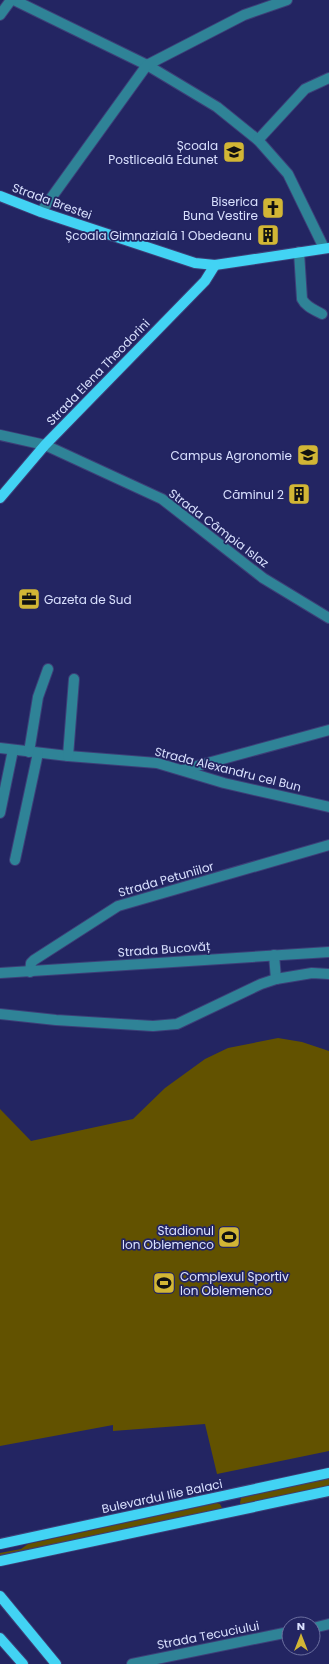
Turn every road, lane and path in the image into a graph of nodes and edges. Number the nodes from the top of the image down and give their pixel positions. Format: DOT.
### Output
graph roads {
  1 [pos="12,0"];
  2 [pos="287,0"];
  3 [pos="0,15"];
  4 [pos="147,66"];
  5 [pos="329,78"];
  6 [pos="258,140"];
  7 [pos="0,196"];
  8 [pos="41,212"];
  9 [pos="327,248"];
  10 [pos="299,252"];
  11 [pos="215,265"];
  12 [pos="322,314"];
  13 [pos="0,435"];
  14 [pos="45,445"];
  15 [pos="0,498"];
  16 [pos="329,618"];
  17 [pos="48,669"];
  18 [pos="74,679"];
  19 [pos="329,730"];
  20 [pos="0,748"];
  21 [pos="12,750"];
  22 [pos="33,752"];
  23 [pos="68,756"];
  24 [pos="182,770"];
  25 [pos="329,807"];
  26 [pos="0,813"];
  27 [pos="329,845"];
  28 [pos="15,860"];
  29 [pos="329,952"];
  30 [pos="274,955"];
  31 [pos="30,972"];
  32 [pos="0,973"];
  33 [pos="329,974"];
  34 [pos="276,979"];
  35 [pos="0,1014"];
  36 [pos="329,1473"];
  37 [pos="329,1491"];
  38 [pos="0,1544"];
  39 [pos="2,1563"];
  40 [pos="0,1596"];
  41 [pos="281,1634"];
  42 [pos="0,1638"];
  43 [pos="15,1660"];
  44 [pos="23,1664"];
  45 [pos="56,1664"];
  46 [pos="132,1664"];
  1 -- 3 [label="street"];
  1 -- 4 [label="street"];
  2 -- 4 [label="street"];
  4 -- 6 [label="street"];
  4 -- 8 [label="street"];
  5 -- 6 [label="street"];
  6 -- 9 [label="street"];
  7 -- 8 [label="main road, Strada Brestei"];
  8 -- 11 [label="main road, Strada Brestei"];
  9 -- 10 [label="main road, Strada Brestei"];
  10 -- 11 [label="main road, Strada Brestei"];
  10 -- 12 [label="street"];
  11 -- 14 [label="main road, Strada Elena Theodorini"];
  13 -- 14 [label="street, Strada Câmpia Islaz"];
  14 -- 15 [label="main road, Strada Elena Theodorini"];
  14 -- 16 [label="street, Strada Câmpia Islaz"];
  17 -- 22 [label="street"];
  18 -- 23 [label="street"];
  19 -- 24 [label="street"];
  20 -- 21 [label="street, Strada Alexandru cel Bun"];
  21 -- 22 [label="street, Strada Alexandru cel Bun"];
  21 -- 26 [label="street"];
  22 -- 23 [label="street, Strada Alexandru cel Bun"];
  22 -- 28 [label="street"];
  23 -- 24 [label="street, Strada Alexandru cel Bun"];
  24 -- 25 [label="street, Strada Alexandru cel Bun"];
  27 -- 31 [label="street, Strada Petuniilor"];
  29 -- 30 [label="street, Strada Bucovăț"];
  30 -- 31 [label="street, Strada Bucovăț"];
  30 -- 34 [label="street"];
  31 -- 32 [label="street, Strada Bucovăț"];
  33 -- 34 [label="street"];
  34 -- 35 [label="street"];
  36 -- 38 [label="main road, Bulevardul Ilie Balaci"];
  37 -- 39 [label="main road"];
  40 -- 45 [label="main road"];
  41 -- 46 [label="street, Strada Tecuciului"];
  42 -- 43 [label="main road"];
  43 -- 44 [label="main road"];
}
